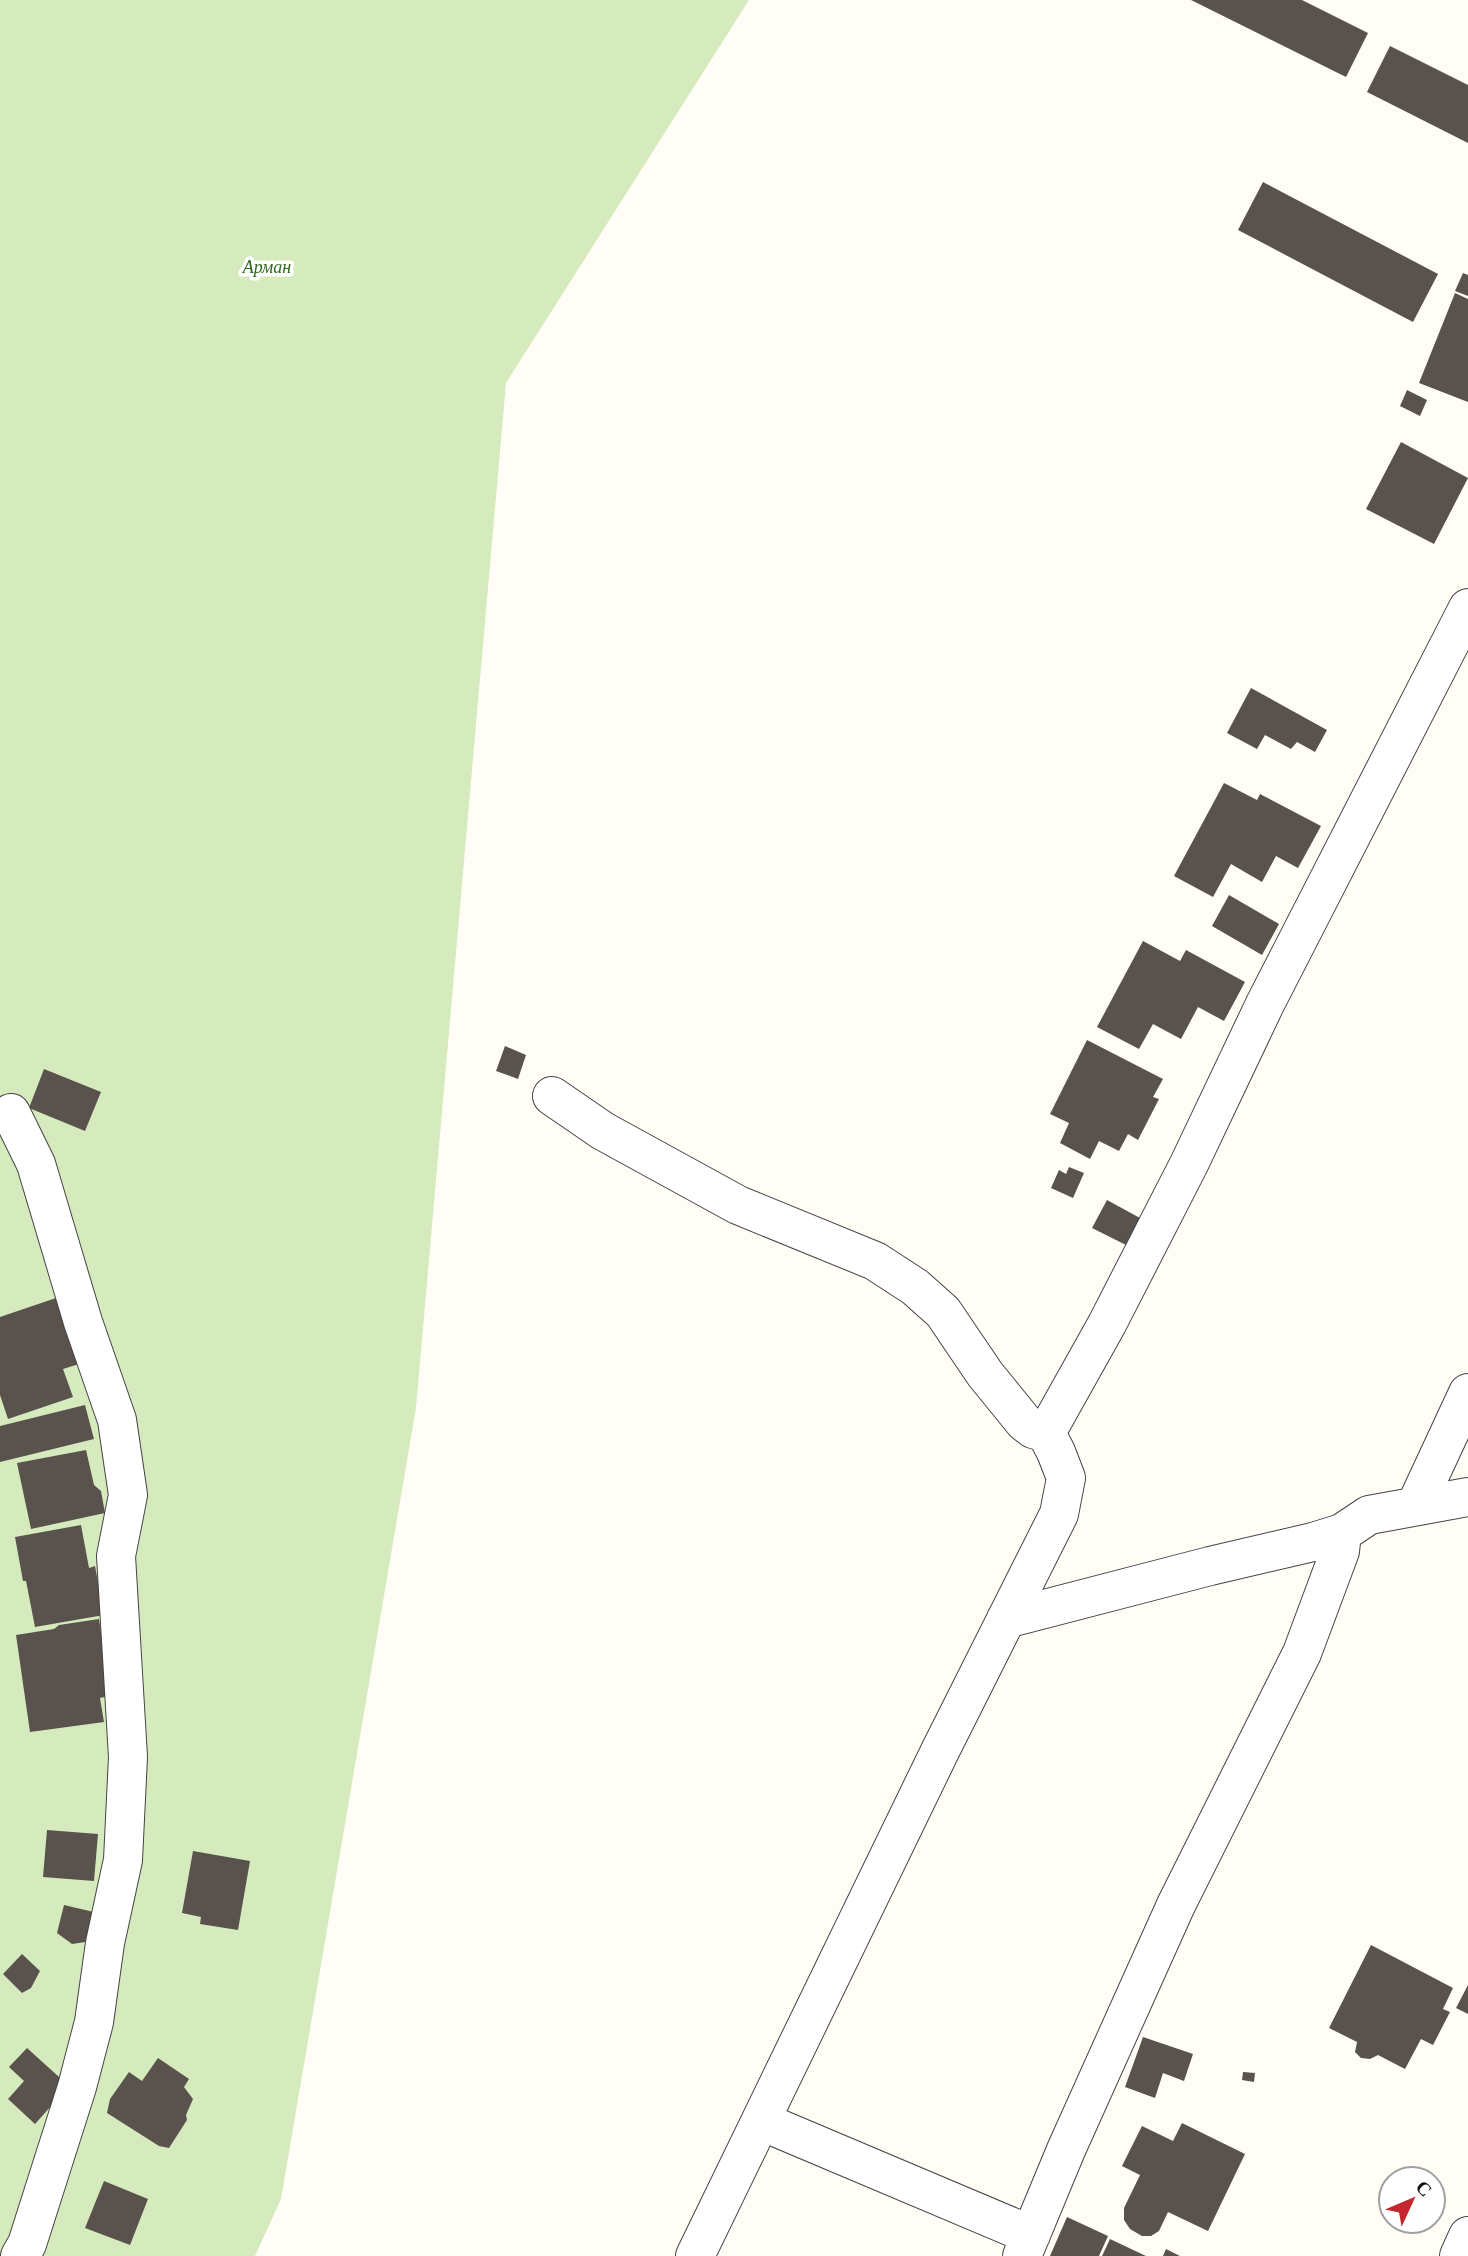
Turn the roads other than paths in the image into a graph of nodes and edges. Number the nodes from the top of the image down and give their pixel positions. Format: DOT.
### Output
graph roads {
  1 [pos="1468,608"];
  2 [pos="552,1096"];
  3 [pos="11,1113"];
  4 [pos="1468,1393"];
  5 [pos="1046,1433"];
  6 [pos="1468,1497"];
  7 [pos="1416,1505"];
  8 [pos="1342,1533"];
  9 [pos="1006,1619"];
  10 [pos="761,2121"];
  11 [pos="1468,2236"];
  12 [pos="1026,2245"];
  13 [pos="20,2256"];
  14 [pos="695,2256"];
  15 [pos="1459,2256"];
  1 -- 5 [label="street"];
  2 -- 5 [label="street"];
  3 -- 13 [label="street"];
  4 -- 7 [label="street"];
  5 -- 9 [label="street"];
  6 -- 7 [label="street"];
  7 -- 8 [label="street"];
  8 -- 9 [label="street"];
  8 -- 12 [label="street"];
  9 -- 10 [label="street"];
  10 -- 12 [label="street"];
  10 -- 14 [label="street"];
  11 -- 15 [label="street"];
}
